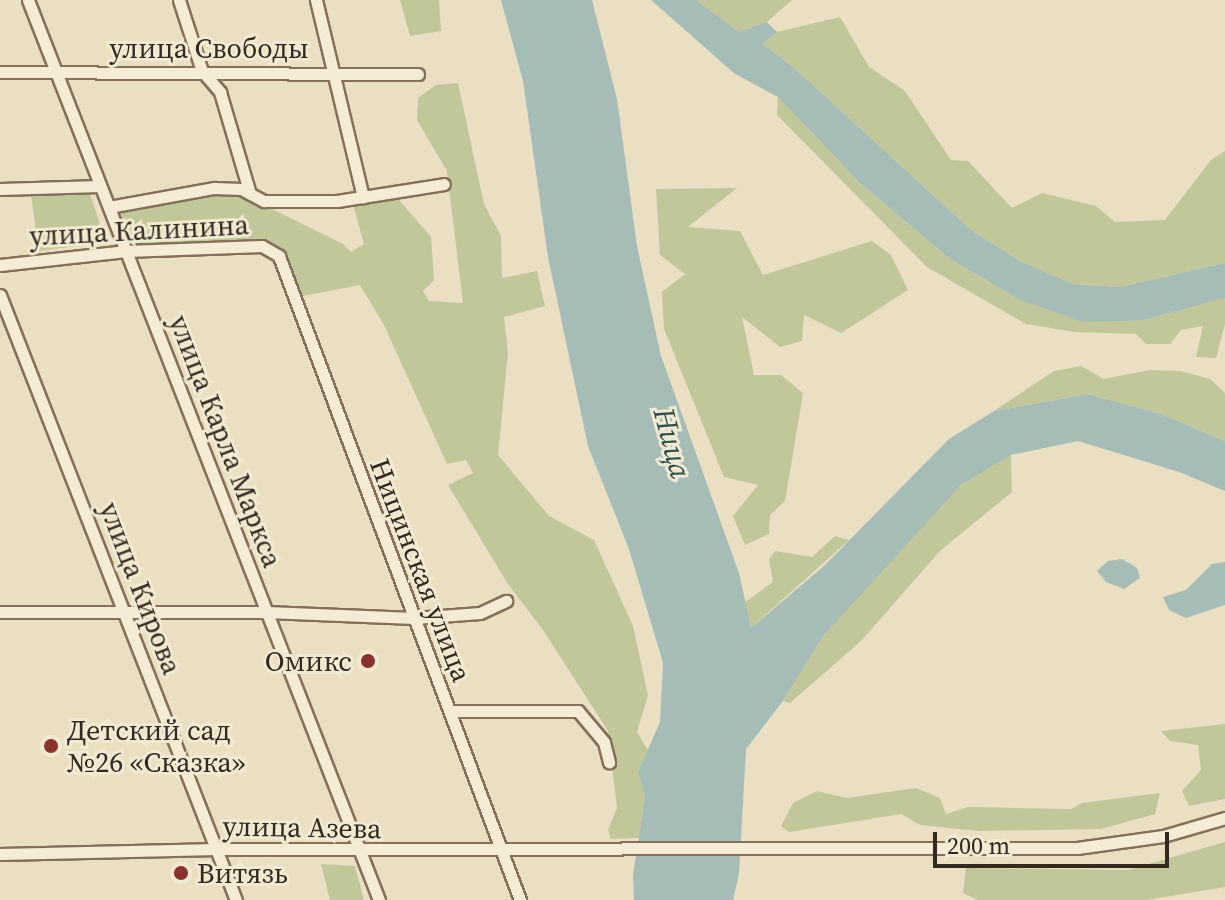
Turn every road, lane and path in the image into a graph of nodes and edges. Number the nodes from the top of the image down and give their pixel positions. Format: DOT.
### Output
graph roads {
  1 [pos="28,0"];
  2 [pos="179,0"];
  3 [pos="316,0"];
  4 [pos="55,71"];
  5 [pos="202,71"];
  6 [pos="0,72"];
  7 [pos="332,72"];
  8 [pos="418,74"];
  9 [pos="444,184"];
  10 [pos="100,186"];
  11 [pos="0,189"];
  12 [pos="250,194"];
  13 [pos="363,197"];
  14 [pos="109,207"];
  15 [pos="126,251"];
  16 [pos="279,256"];
  17 [pos="0,265"];
  18 [pos="0,295"];
  19 [pos="506,601"];
  20 [pos="124,611"];
  21 [pos="0,612"];
  22 [pos="267,612"];
  23 [pos="414,618"];
  24 [pos="450,711"];
  25 [pos="609,762"];
  26 [pos="1225,818"];
  27 [pos="218,849"];
  28 [pos="502,851"];
  29 [pos="361,852"];
  30 [pos="0,854"];
  31 [pos="236,900"];
  32 [pos="379,900"];
  33 [pos="520,900"];
  1 -- 4 [label="street, улица Карла Маркса"];
  2 -- 5 [label="street"];
  3 -- 7 [label="street"];
  4 -- 5 [label="street, улица Свободы"];
  4 -- 6 [label="street, улица Свободы"];
  4 -- 10 [label="street, улица Карла Маркса"];
  5 -- 7 [label="street, улица Свободы"];
  5 -- 12 [label="street"];
  7 -- 8 [label="street, улица Свободы"];
  7 -- 13 [label="street"];
  9 -- 13 [label="street, улица Калинина"];
  10 -- 11 [label="street, улица Калинина"];
  10 -- 14 [label="street, улица Карла Маркса"];
  12 -- 13 [label="street, улица Калинина"];
  12 -- 14 [label="street, улица Калинина"];
  14 -- 15 [label="street, улица Карла Маркса"];
  15 -- 16 [label="street, улица Калинина"];
  15 -- 17 [label="street, улица Калинина"];
  15 -- 22 [label="street, улица Карла Маркса"];
  16 -- 23 [label="street, Ницинская улица"];
  18 -- 20 [label="street, улица Кирова"];
  19 -- 23 [label="street"];
  20 -- 21 [label="street"];
  20 -- 22 [label="street"];
  20 -- 27 [label="street, улица Кирова"];
  22 -- 23 [label="street"];
  22 -- 29 [label="street, улица Карла Маркса"];
  23 -- 24 [label="street, Ницинская улица"];
  24 -- 25 [label="street"];
  24 -- 28 [label="street, Ницинская улица"];
  26 -- 28 [label="street, улица Азева"];
  27 -- 29 [label="street, улица Азева"];
  27 -- 30 [label="street, улица Азева"];
  27 -- 31 [label="street, улица Кирова"];
  28 -- 29 [label="street, улица Азева"];
  28 -- 33 [label="street, Ницинская улица"];
  29 -- 32 [label="street, улица Карла Маркса"];
}
